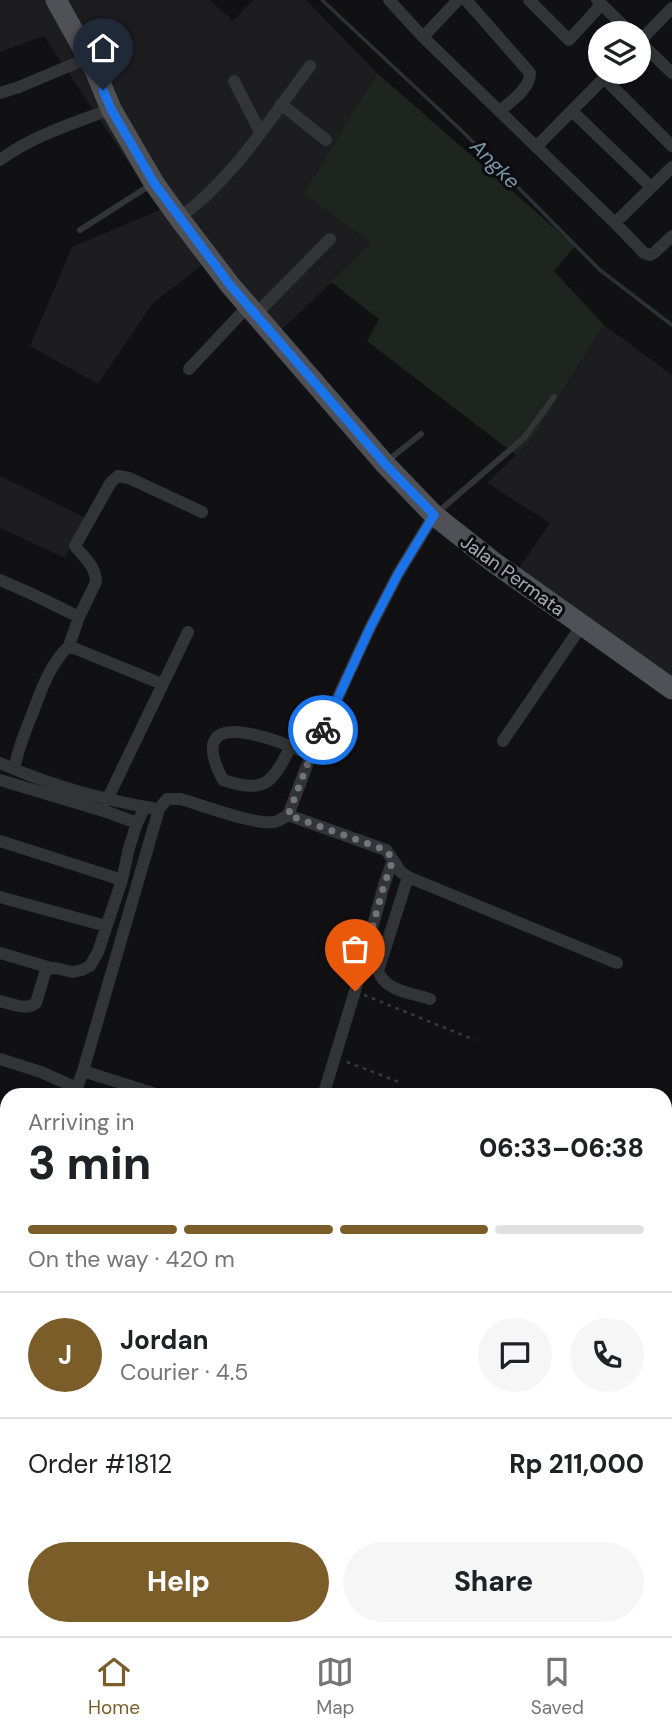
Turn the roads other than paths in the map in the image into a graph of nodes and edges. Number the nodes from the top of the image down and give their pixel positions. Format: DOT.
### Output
graph roads {
  1 [pos="56,0"];
  2 [pos="389,0"];
  3 [pos="458,0"];
  4 [pos="466,0"];
  5 [pos="529,0"];
  6 [pos="666,0"];
  7 [pos="599,3"];
  8 [pos="672,7"];
  9 [pos="618,21"];
  10 [pos="651,29"];
  11 [pos="424,37"];
  12 [pos="651,53"];
  13 [pos="88,58"];
  14 [pos="310,66"];
  15 [pos="672,73"];
  16 [pos="234,81"];
  17 [pos="598,84"];
  18 [pos="615,84"];
  19 [pos="0,93"];
  20 [pos="281,104"];
  21 [pos="111,109"];
  22 [pos="500,111"];
  23 [pos="572,111"];
  24 [pos="260,132"];
  25 [pos="326,140"];
  26 [pos="672,146"];
  27 [pos="536,147"];
  28 [pos="0,160"];
  29 [pos="672,167"];
  30 [pos="154,183"];
  31 [pos="651,187"];
  32 [pos="179,218"];
  33 [pos="615,223"];
  34 [pos="80,230"];
  35 [pos="330,239"];
  36 [pos="670,242"];
  37 [pos="252,310"];
  38 [pos="188,369"];
  39 [pos="554,397"];
  40 [pos="421,434"];
  41 [pos="385,464"];
  42 [pos="202,512"];
  43 [pos="434,515"];
  44 [pos="0,580"];
  45 [pos="79,617"];
  46 [pos="582,625"];
  47 [pos="188,632"];
  48 [pos="69,646"];
  49 [pos="162,684"];
  50 [pos="672,688"];
  51 [pos="503,741"];
  52 [pos="291,746"];
  53 [pos="311,755"];
  54 [pos="0,763"];
  55 [pos="14,769"];
  56 [pos="0,780"];
  57 [pos="107,800"];
  58 [pos="145,807"];
  59 [pos="159,809"];
  60 [pos="288,815"];
  61 [pos="137,823"];
  62 [pos="0,841"];
  63 [pos="393,860"];
  64 [pos="408,877"];
  65 [pos="122,880"];
  66 [pos="0,897"];
  67 [pos="106,926"];
  68 [pos="0,953"];
  69 [pos="617,963"];
  70 [pos="51,968"];
  71 [pos="430,999"];
  72 [pos="0,1001"];
  73 [pos="0,1059"];
  74 [pos="83,1072"];
  75 [pos="68,1088"];
  76 [pos="77,1088"];
  77 [pos="136,1088"];
  78 [pos="325,1088"];
  1 -- 13 [label="main road, Jalan Permata"];
  2 -- 11 [label="street"];
  3 -- 11 [label="street"];
  4 -- 22 [label="street"];
  5 -- 7 [label="street"];
  6 -- 8 [label="street"];
  7 -- 9 [label="street"];
  8 -- 10 [label="street"];
  11 -- 22 [label="street"];
  12 -- 15 [label="street"];
  13 -- 19 [label="street"];
  13 -- 21 [label="main road, Jalan Permata"];
  14 -- 20 [label="street"];
  16 -- 24 [label="street"];
  17 -- 23 [label="street"];
  18 -- 26 [label="street"];
  20 -- 24 [label="street"];
  20 -- 25 [label="street"];
  21 -- 28 [label="street"];
  21 -- 30 [label="main road, Jalan Permata"];
  22 -- 27 [label="street"];
  23 -- 27 [label="street"];
  23 -- 31 [label="street"];
  24 -- 32 [label="street"];
  27 -- 33 [label="street"];
  29 -- 31 [label="street"];
  30 -- 32 [label="main road, Jalan Permata"];
  30 -- 34 [label="lane"];
  31 -- 33 [label="street"];
  32 -- 37 [label="main road, Jalan Permata"];
  33 -- 36 [label="street"];
  35 -- 37 [label="street"];
  37 -- 38 [label="street"];
  37 -- 41 [label="main road, Jalan Permata"];
  39 -- 43 [label="lane"];
  40 -- 41 [label="lane"];
  41 -- 43 [label="main road, Jalan Permata"];
  42 -- 45 [label="street"];
  43 -- 46 [label="main road, Jalan Permata"];
  43 -- 53 [label="street"];
  44 -- 45 [label="street"];
  45 -- 48 [label="street"];
  46 -- 50 [label="main road, Jalan Permata"];
  46 -- 51 [label="street"];
  47 -- 49 [label="street"];
  48 -- 49 [label="street"];
  48 -- 55 [label="street"];
  49 -- 57 [label="street"];
  52 -- 52 [label="street"];
  52 -- 53 [label="street"];
  53 -- 60 [label="street"];
  54 -- 55 [label="street"];
  55 -- 57 [label="street"];
  56 -- 61 [label="street"];
  57 -- 58 [label="street"];
  58 -- 59 [label="street"];
  58 -- 61 [label="street"];
  59 -- 60 [label="street"];
  59 -- 74 [label="street"];
  60 -- 63 [label="street"];
  61 -- 65 [label="street"];
  62 -- 65 [label="street"];
  63 -- 64 [label="street"];
  63 -- 78 [label="street"];
  64 -- 69 [label="street"];
  64 -- 71 [label="street"];
  65 -- 67 [label="street"];
  66 -- 67 [label="street"];
  67 -- 70 [label="street"];
  68 -- 70 [label="street"];
  70 -- 72 [label="street"];
  73 -- 75 [label="street"];
  74 -- 76 [label="street"];
  74 -- 77 [label="street"];
}
